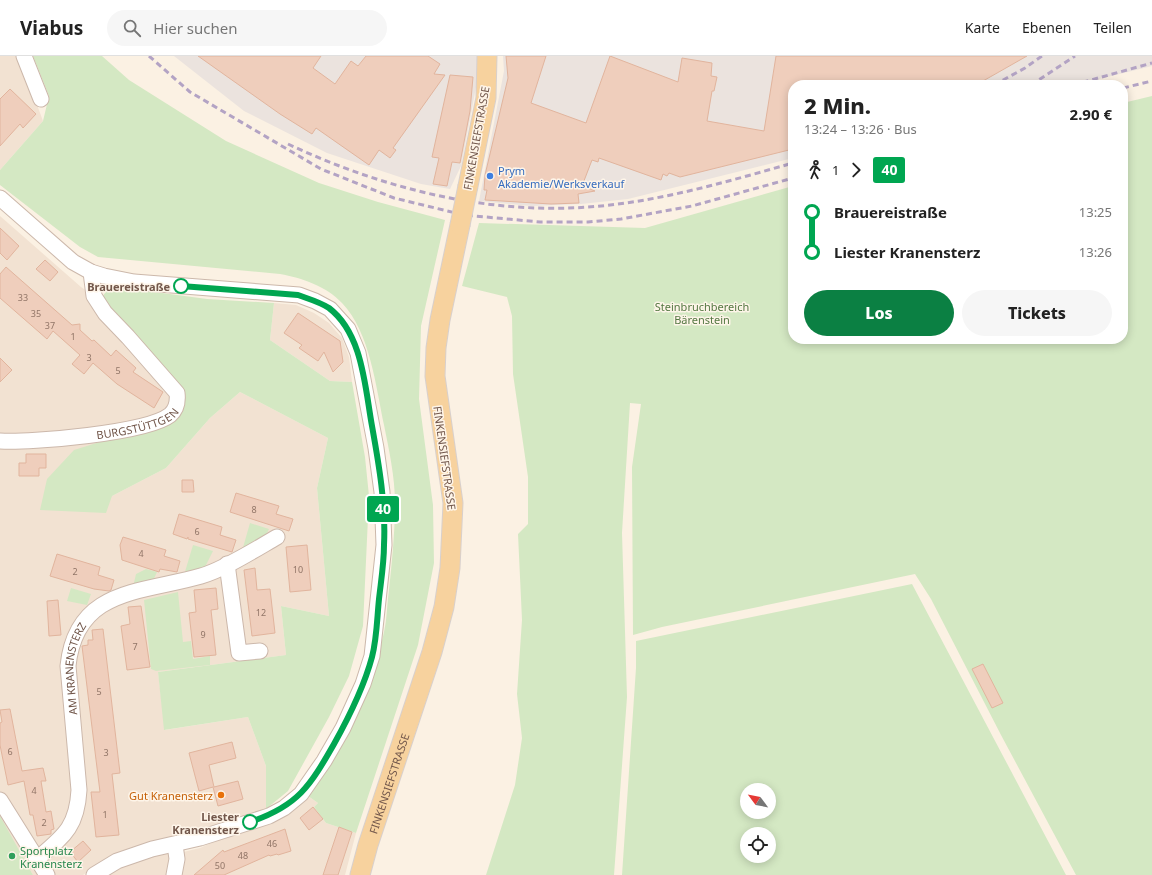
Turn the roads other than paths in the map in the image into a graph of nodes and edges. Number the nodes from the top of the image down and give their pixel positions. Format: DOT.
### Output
graph roads {
  1 [pos="24,56"];
  2 [pos="487,56"];
  3 [pos="41,99"];
  4 [pos="0,198"];
  5 [pos="91,272"];
  6 [pos="0,441"];
  7 [pos="277,538"];
  8 [pos="227,564"];
  9 [pos="260,652"];
  10 [pos="0,800"];
  11 [pos="175,845"];
  12 [pos="37,859"];
  13 [pos="47,875"];
  14 [pos="94,875"];
  15 [pos="174,875"];
  16 [pos="360,875"];
  1 -- 3 [label="street"];
  2 -- 16 [label="main road, FINKENSIEFSTRASSE, bridge"];
  4 -- 5 [label="street"];
  5 -- 6 [label="street, BURGSTÜTTGEN"];
  5 -- 11 [label="street"];
  7 -- 8 [label="street, AM KRANENSTERZ"];
  8 -- 9 [label="street"];
  8 -- 12 [label="street, AM KRANENSTERZ"];
  10 -- 12 [label="street"];
  11 -- 14 [label="street"];
  11 -- 15 [label="street"];
  12 -- 13 [label="street"];
}
